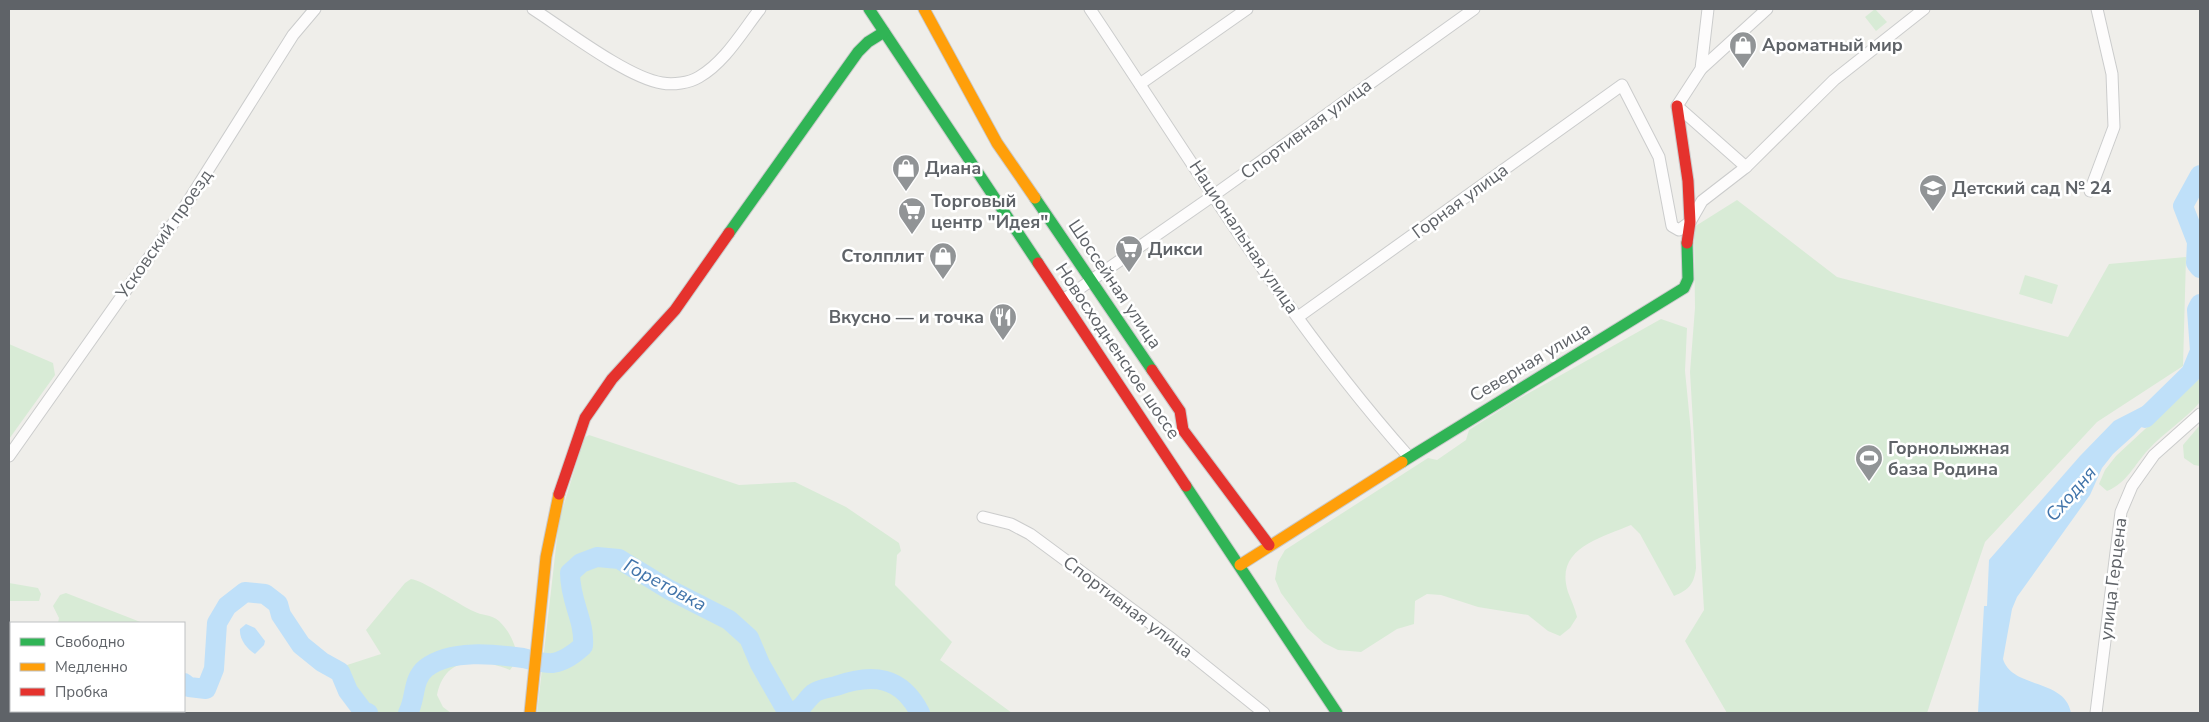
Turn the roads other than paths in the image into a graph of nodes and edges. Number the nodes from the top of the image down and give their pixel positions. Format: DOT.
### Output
graph roads {
  1 [pos="315,9"];
  2 [pos="534,9"];
  3 [pos="760,9"];
  4 [pos="869,9"];
  5 [pos="924,9"];
  6 [pos="1090,9"];
  7 [pos="1247,9"];
  8 [pos="1474,9"];
  9 [pos="1708,9"];
  10 [pos="1767,9"];
  11 [pos="1924,9"];
  12 [pos="2097,9"];
  13 [pos="884,32"];
  14 [pos="1701,68"];
  15 [pos="1140,84"];
  16 [pos="1677,106"];
  17 [pos="1746,167"];
  18 [pos="2090,191"];
  19 [pos="1214,195"];
  20 [pos="1690,222"];
  21 [pos="1092,280"];
  22 [pos="1063,300"];
  23 [pos="1298,317"];
  24 [pos="2200,414"];
  25 [pos="9,456"];
  26 [pos="1409,457"];
  27 [pos="983,517"];
  28 [pos="1269,545"];
  29 [pos="1240,565"];
  30 [pos="530,713"];
  31 [pos="1264,713"];
  32 [pos="1337,713"];
  33 [pos="2096,713"];
  1 -- 25 [label="street, Усковский проезд"];
  2 -- 3 [label="street"];
  4 -- 13 [label="street, Новосходненское шоссе"];
  5 -- 21 [label="street, Шоссейная улица"];
  6 -- 15 [label="street, Национальная улица"];
  7 -- 15 [label="street"];
  8 -- 19 [label="street, Спортивная улица"];
  9 -- 14 [label="street"];
  10 -- 14 [label="street"];
  11 -- 17 [label="street"];
  12 -- 18 [label="street"];
  13 -- 22 [label="street, Новосходненское шоссе"];
  13 -- 30 [label="street"];
  14 -- 16 [label="street"];
  15 -- 19 [label="street, Национальная улица"];
  16 -- 17 [label="street"];
  16 -- 20 [label="street, Северная улица"];
  17 -- 20 [label="street"];
  19 -- 21 [label="street, Спортивная улица"];
  19 -- 23 [label="street, Национальная улица"];
  20 -- 23 [label="street, Горная улица"];
  20 -- 26 [label="street, Северная улица"];
  21 -- 22 [label="street, Спортивная улица"];
  21 -- 28 [label="street, Шоссейная улица"];
  22 -- 29 [label="street, Новосходненское шоссе"];
  23 -- 26 [label="street, Национальная улица"];
  24 -- 33 [label="street, улица Герцена"];
  26 -- 28 [label="street, Северная улица"];
  27 -- 31 [label="street, Спортивная улица"];
  28 -- 29 [label="street, Северная улица"];
  29 -- 32 [label="street, Новосходненское шоссе"];
}
